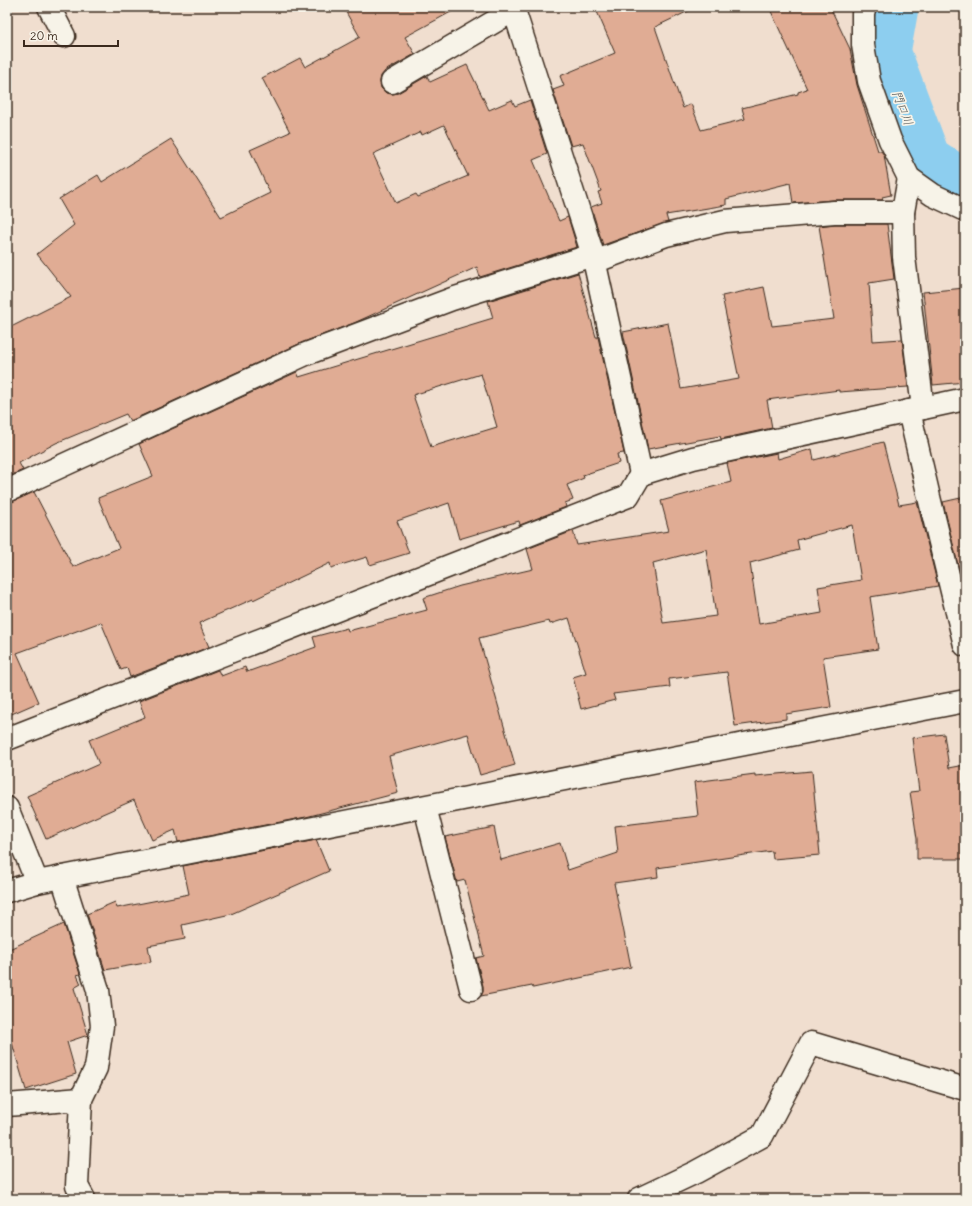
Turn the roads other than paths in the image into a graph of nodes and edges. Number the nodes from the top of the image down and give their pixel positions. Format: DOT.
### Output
graph roads {
  1 [pos="49,7"];
  2 [pos="865,7"];
  3 [pos="514,8"];
  4 [pos="64,36"];
  5 [pos="392,82"];
  6 [pos="909,178"];
  7 [pos="965,210"];
  8 [pos="903,212"];
  9 [pos="594,258"];
  10 [pos="965,399"];
  11 [pos="916,410"];
  12 [pos="641,474"];
  13 [pos="7,491"];
  14 [pos="965,645"];
  15 [pos="965,701"];
  16 [pos="7,739"];
  17 [pos="425,807"];
  18 [pos="7,808"];
  19 [pos="62,877"];
  20 [pos="37,882"];
  21 [pos="7,891"];
  22 [pos="471,989"];
  23 [pos="965,1090"];
  24 [pos="81,1099"];
  25 [pos="7,1105"];
  26 [pos="84,1199"];
  27 [pos="639,1199"];
  1 -- 4 [label="street"];
  2 -- 6 [label="street"];
  3 -- 5 [label="street"];
  3 -- 9 [label="street"];
  6 -- 7 [label="street"];
  6 -- 8 [label="street"];
  8 -- 9 [label="street"];
  8 -- 11 [label="street"];
  9 -- 12 [label="street"];
  9 -- 13 [label="street"];
  10 -- 11 [label="street"];
  11 -- 12 [label="street"];
  11 -- 14 [label="street"];
  12 -- 16 [label="street"];
  15 -- 17 [label="street"];
  17 -- 19 [label="street"];
  17 -- 22 [label="street"];
  18 -- 20 [label="street"];
  19 -- 20 [label="street"];
  19 -- 24 [label="street"];
  20 -- 21 [label="street"];
  23 -- 27 [label="street"];
  24 -- 25 [label="street"];
  24 -- 26 [label="street"];
}
